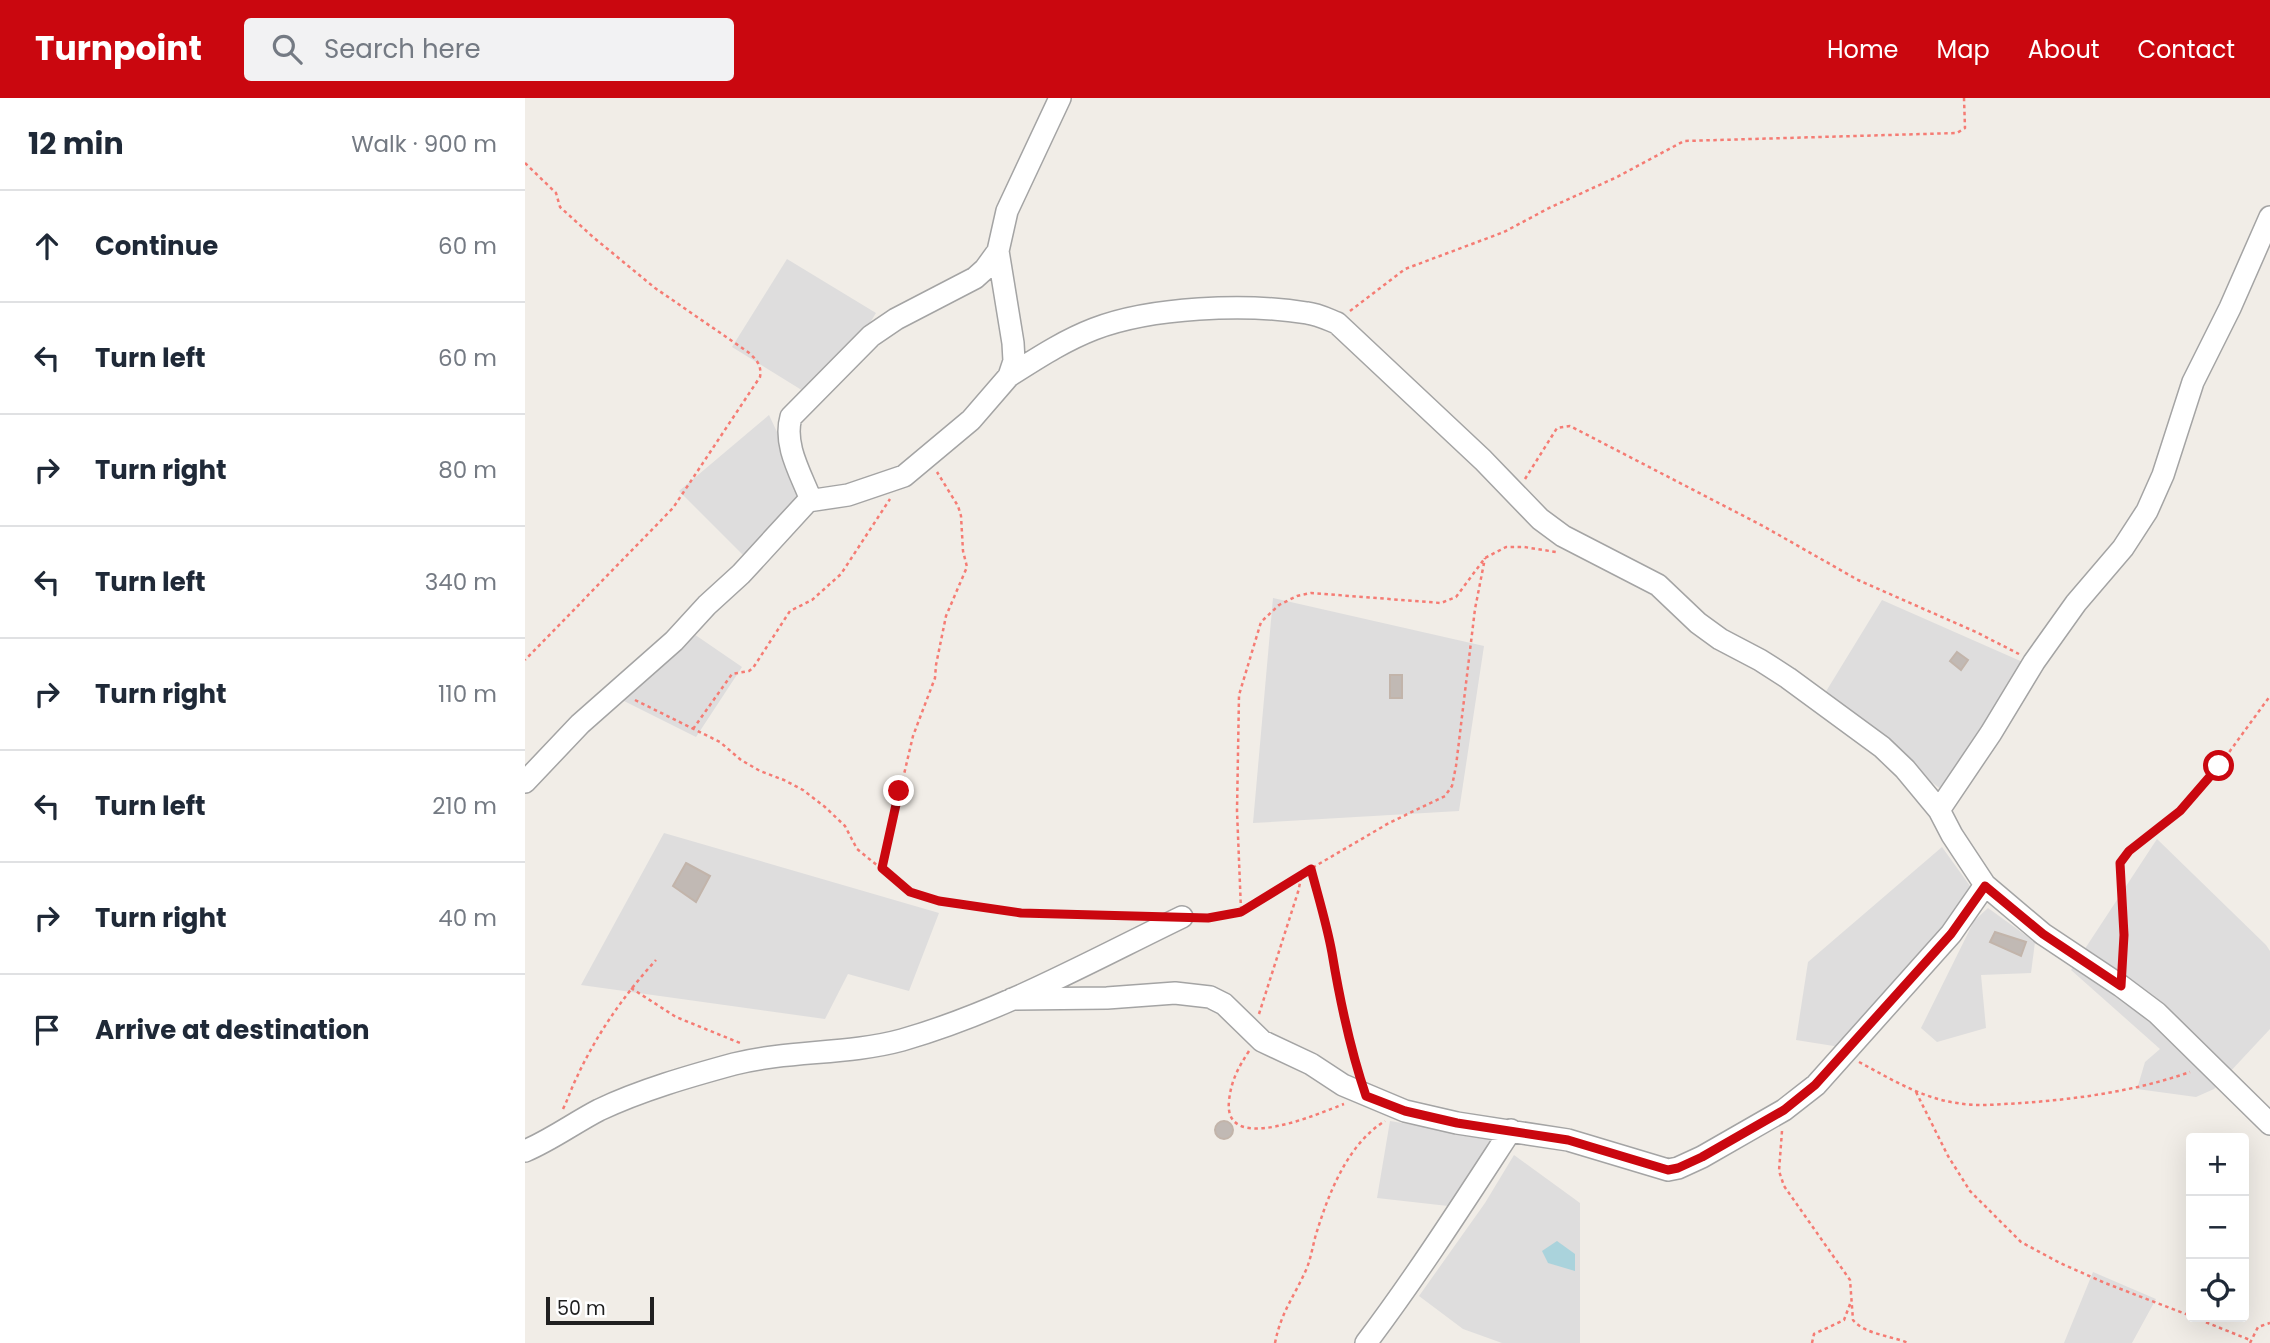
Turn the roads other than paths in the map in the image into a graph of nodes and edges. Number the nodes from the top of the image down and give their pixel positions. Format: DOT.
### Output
graph roads {
  1 [pos="1060,98"];
  2 [pos="2270,217"];
  3 [pos="998,251"];
  4 [pos="1009,376"];
  5 [pos="811,500"];
  6 [pos="525,782"];
  7 [pos="1939,810"];
  8 [pos="1985,886"];
  9 [pos="1182,917"];
  10 [pos="1011,999"];
  11 [pos="2270,1124"];
  12 [pos="1511,1130"];
  13 [pos="525,1151"];
  14 [pos="1366,1343"];
  1 -- 3 [label="street"];
  2 -- 7 [label="street"];
  3 -- 4 [label="street"];
  3 -- 5 [label="street"];
  4 -- 5 [label="street"];
  4 -- 7 [label="street"];
  5 -- 6 [label="street"];
  7 -- 8 [label="street"];
  8 -- 11 [label="street"];
  8 -- 12 [label="street"];
  9 -- 10 [label="street"];
  10 -- 12 [label="street"];
  10 -- 13 [label="street"];
  12 -- 14 [label="street"];
}
